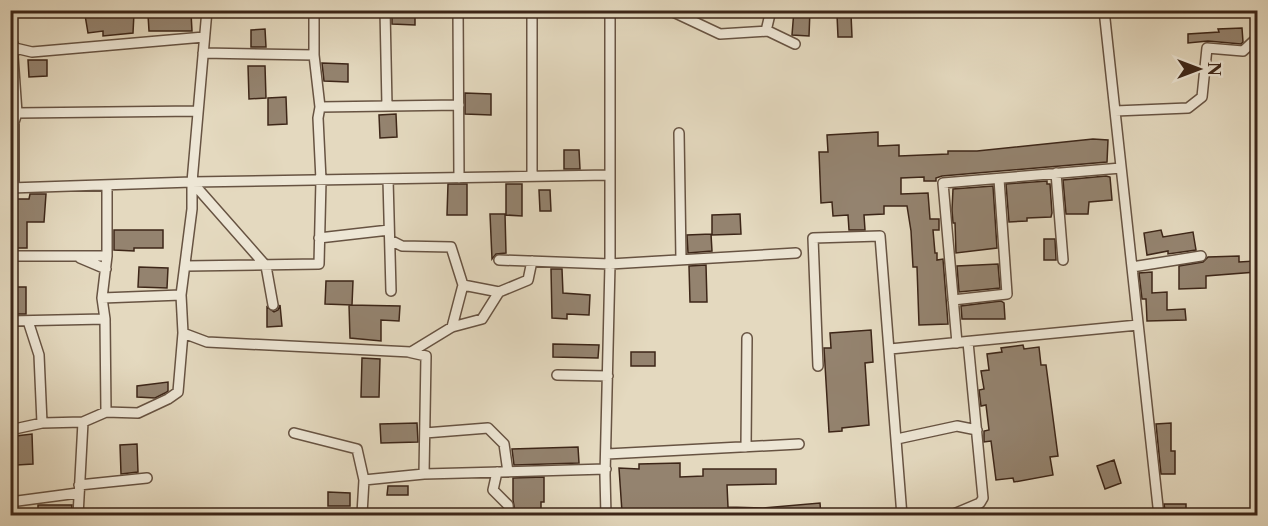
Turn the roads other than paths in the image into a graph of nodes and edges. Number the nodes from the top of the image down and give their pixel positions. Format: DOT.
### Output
graph roads {
  1 [pos="207,10"];
  2 [pos="314,10"];
  3 [pos="385,10"];
  4 [pos="458,10"];
  5 [pos="532,10"];
  6 [pos="610,10"];
  7 [pos="669,10"];
  8 [pos="771,10"];
  9 [pos="1104,10"];
  10 [pos="766,31"];
  11 [pos="204,37"];
  12 [pos="1257,37"];
  13 [pos="10,38"];
  14 [pos="795,44"];
  15 [pos="15,48"];
  16 [pos="203,53"];
  17 [pos="314,55"];
  18 [pos="459,105"];
  19 [pos="387,106"];
  20 [pos="320,107"];
  21 [pos="198,111"];
  22 [pos="1115,111"];
  23 [pos="17,113"];
  24 [pos="679,133"];
  25 [pos="1121,168"];
  26 [pos="1056,173"];
  27 [pos="609,175"];
  28 [pos="532,176"];
  29 [pos="459,177"];
  30 [pos="388,179"];
  31 [pos="999,179"];
  32 [pos="321,180"];
  33 [pos="192,182"];
  34 [pos="107,185"];
  35 [pos="12,188"];
  36 [pos="389,235"];
  37 [pos="319,238"];
  38 [pos="796,253"];
  39 [pos="10,256"];
  40 [pos="76,256"];
  41 [pos="107,256"];
  42 [pos="1201,256"];
  43 [pos="681,259"];
  44 [pos="499,260"];
  45 [pos="1063,260"];
  46 [pos="532,261"];
  47 [pos="610,264"];
  48 [pos="186,266"];
  49 [pos="266,266"];
  50 [pos="1132,267"];
  51 [pos="106,269"];
  52 [pos="462,285"];
  53 [pos="391,291"];
  54 [pos="500,292"];
  55 [pos="181,295"];
  56 [pos="102,298"];
  57 [pos="952,300"];
  58 [pos="273,305"];
  59 [pos="105,319"];
  60 [pos="10,321"];
  61 [pos="28,321"];
  62 [pos="1138,325"];
  63 [pos="452,327"];
  64 [pos="183,333"];
  65 [pos="747,338"];
  66 [pos="968,342"];
  67 [pos="957,343"];
  68 [pos="890,349"];
  69 [pos="408,352"];
  70 [pos="818,366"];
  71 [pos="557,375"];
  72 [pos="608,376"];
  73 [pos="106,412"];
  74 [pos="83,422"];
  75 [pos="42,423"];
  76 [pos="10,430"];
  77 [pos="977,430"];
  78 [pos="425,432"];
  79 [pos="294,433"];
  80 [pos="897,439"];
  81 [pos="800,444"];
  82 [pos="746,447"];
  83 [pos="607,454"];
  84 [pos="606,469"];
  85 [pos="497,472"];
  86 [pos="508,472"];
  87 [pos="424,474"];
  88 [pos="147,478"];
  89 [pos="364,480"];
  90 [pos="79,489"];
  91 [pos="10,502"];
  92 [pos="78,516"];
  93 [pos="366,516"];
  94 [pos="509,516"];
  95 [pos="606,516"];
  96 [pos="902,516"];
  97 [pos="950,516"];
  98 [pos="1159,516"];
  1 -- 11 [label="street"];
  2 -- 17 [label="street"];
  3 -- 19 [label="street"];
  4 -- 18 [label="street"];
  5 -- 28 [label="street"];
  6 -- 27 [label="street"];
  7 -- 10 [label="street"];
  8 -- 10 [label="street"];
  9 -- 22 [label="street"];
  10 -- 14 [label="street"];
  11 -- 15 [label="street"];
  11 -- 16 [label="street"];
  12 -- 22 [label="street"];
  13 -- 15 [label="street"];
  15 -- 23 [label="street"];
  16 -- 17 [label="street"];
  16 -- 21 [label="street"];
  17 -- 20 [label="street"];
  18 -- 19 [label="street"];
  18 -- 29 [label="street"];
  19 -- 20 [label="street"];
  20 -- 32 [label="street"];
  21 -- 23 [label="street"];
  21 -- 33 [label="street"];
  22 -- 25 [label="street"];
  23 -- 35 [label="street"];
  24 -- 43 [label="street"];
  25 -- 26 [label="street"];
  25 -- 50 [label="street"];
  26 -- 31 [label="street"];
  26 -- 45 [label="street"];
  27 -- 28 [label="street"];
  27 -- 47 [label="street"];
  28 -- 29 [label="street"];
  29 -- 30 [label="street"];
  30 -- 32 [label="street"];
  30 -- 36 [label="street"];
  31 -- 57 [label="street"];
  31 -- 57 [label="street"];
  32 -- 33 [label="street"];
  32 -- 37 [label="street"];
  33 -- 34 [label="street"];
  33 -- 48 [label="street"];
  33 -- 49 [label="street"];
  34 -- 35 [label="street"];
  34 -- 41 [label="street"];
  36 -- 37 [label="street"];
  36 -- 52 [label="street"];
  36 -- 53 [label="street"];
  37 -- 49 [label="street"];
  38 -- 43 [label="street"];
  39 -- 40 [label="street"];
  40 -- 41 [label="street"];
  40 -- 51 [label="street"];
  41 -- 51 [label="street"];
  42 -- 50 [label="street"];
  43 -- 47 [label="street"];
  44 -- 46 [label="street"];
  46 -- 47 [label="street"];
  46 -- 54 [label="street"];
  47 -- 72 [label="street"];
  48 -- 49 [label="street"];
  48 -- 55 [label="street"];
  49 -- 58 [label="street"];
  50 -- 62 [label="street"];
  51 -- 56 [label="street"];
  52 -- 54 [label="street"];
  52 -- 63 [label="street"];
  54 -- 63 [label="street"];
  55 -- 56 [label="street"];
  55 -- 64 [label="street"];
  56 -- 59 [label="street"];
  57 -- 67 [label="street"];
  59 -- 61 [label="street"];
  59 -- 73 [label="street"];
  60 -- 61 [label="street"];
  61 -- 75 [label="street"];
  62 -- 66 [label="street"];
  62 -- 98 [label="street"];
  63 -- 69 [label="street"];
  64 -- 69 [label="street"];
  64 -- 73 [label="street"];
  65 -- 82 [label="street"];
  66 -- 67 [label="street"];
  66 -- 77 [label="street"];
  67 -- 68 [label="street"];
  68 -- 70 [label="street"];
  68 -- 80 [label="street"];
  69 -- 78 [label="street"];
  71 -- 72 [label="street"];
  72 -- 83 [label="street"];
  73 -- 74 [label="street"];
  74 -- 75 [label="street"];
  74 -- 90 [label="street"];
  75 -- 76 [label="street"];
  77 -- 80 [label="street"];
  77 -- 97 [label="street"];
  78 -- 86 [label="street"];
  78 -- 87 [label="street"];
  79 -- 89 [label="street"];
  80 -- 96 [label="street"];
  81 -- 82 [label="street"];
  82 -- 83 [label="street"];
  83 -- 84 [label="street"];
  84 -- 86 [label="street"];
  84 -- 95 [label="street"];
  85 -- 86 [label="street"];
  85 -- 87 [label="street"];
  85 -- 94 [label="street"];
  87 -- 89 [label="street"];
  88 -- 90 [label="street"];
  89 -- 93 [label="street"];
  90 -- 91 [label="street"];
  90 -- 92 [label="street"];
}
